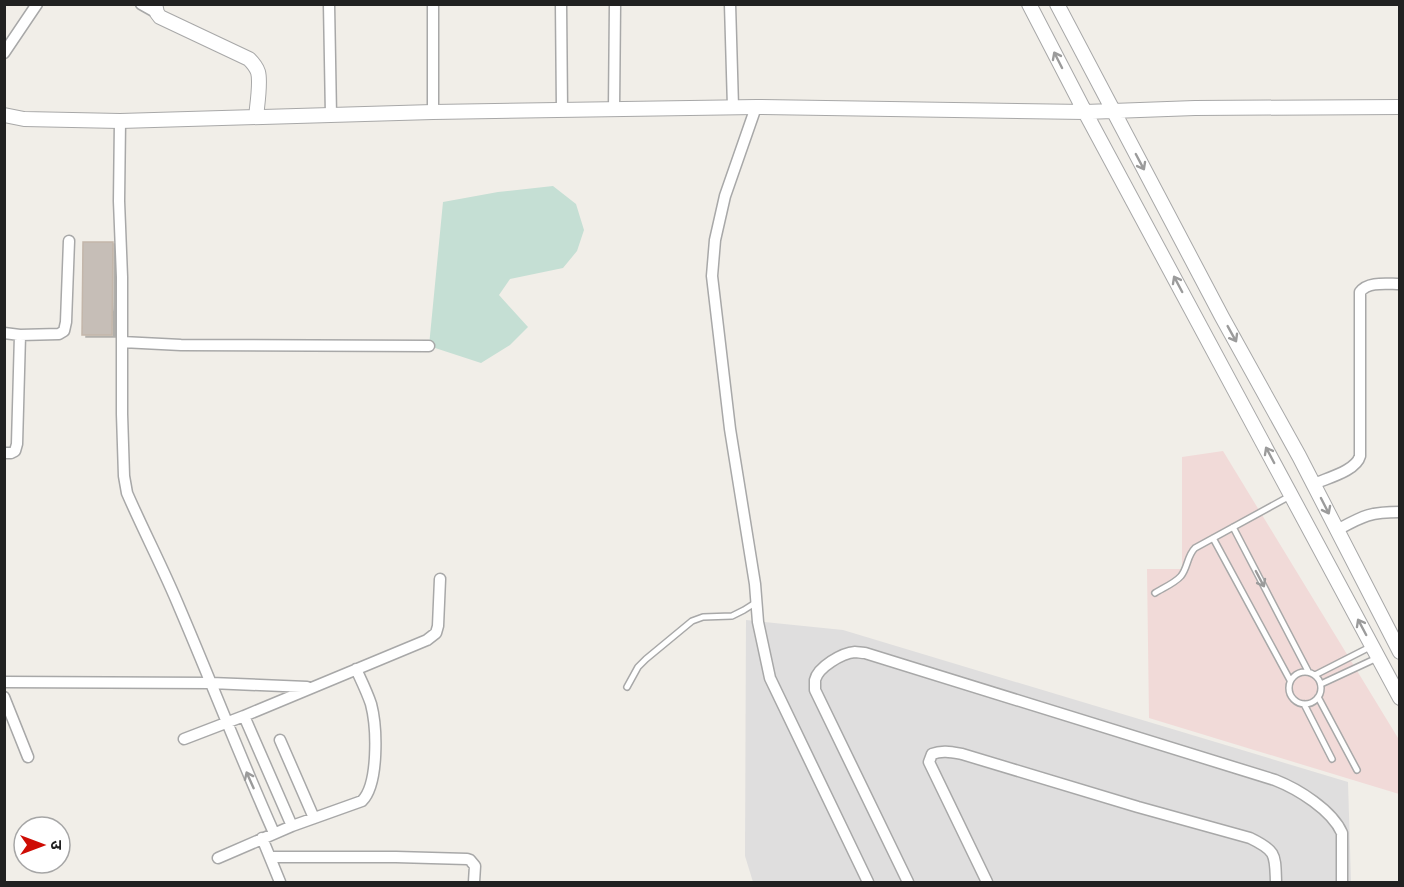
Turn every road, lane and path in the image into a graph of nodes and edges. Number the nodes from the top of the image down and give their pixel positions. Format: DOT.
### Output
graph roads {
  1 [pos="38,4"];
  2 [pos="141,4"];
  3 [pos="329,4"];
  4 [pos="433,4"];
  5 [pos="561,4"];
  6 [pos="615,4"];
  7 [pos="729,4"];
  8 [pos="1029,4"];
  9 [pos="1057,4"];
  10 [pos="156,9"];
  11 [pos="4,53"];
  12 [pos="1400,106"];
  13 [pos="756,107"];
  14 [pos="733,108"];
  15 [pos="614,109"];
  16 [pos="562,110"];
  17 [pos="1112,111"];
  18 [pos="433,112"];
  19 [pos="1085,112"];
  20 [pos="4,115"];
  21 [pos="331,116"];
  22 [pos="256,117"];
  23 [pos="120,121"];
  24 [pos="69,242"];
  25 [pos="1400,284"];
  26 [pos="4,333"];
  27 [pos="20,335"];
  28 [pos="122,342"];
  29 [pos="429,346"];
  30 [pos="4,453"];
  31 [pos="1314,484"];
  32 [pos="1292,495"];
  33 [pos="1400,512"];
  34 [pos="1233,527"];
  35 [pos="1337,530"];
  36 [pos="1213,538"];
  37 [pos="440,579"];
  38 [pos="1155,593"];
  39 [pos="756,603"];
  40 [pos="1375,652"];
  41 [pos="1400,652"];
  42 [pos="356,669"];
  43 [pos="1308,671"];
  44 [pos="1315,675"];
  45 [pos="1290,680"];
  46 [pos="4,682"];
  47 [pos="211,683"];
  48 [pos="1321,684"];
  49 [pos="312,687"];
  50 [pos="627,687"];
  51 [pos="4,697"];
  52 [pos="1318,697"];
  53 [pos="1400,698"];
  54 [pos="1304,704"];
  55 [pos="244,716"];
  56 [pos="227,723"];
  57 [pos="184,739"];
  58 [pos="280,740"];
  59 [pos="28,757"];
  60 [pos="1332,759"];
  61 [pos="1356,770"];
  62 [pos="314,818"];
  63 [pos="292,826"];
  64 [pos="274,833"];
  65 [pos="262,838"];
  66 [pos="270,857"];
  67 [pos="218,858"];
  68 [pos="280,882"];
  69 [pos="474,882"];
  70 [pos="868,882"];
  71 [pos="908,882"];
  72 [pos="987,882"];
  73 [pos="1276,882"];
  74 [pos="1342,882"];
  1 -- 11 [label="street"];
  2 -- 10 [label="street"];
  3 -- 21 [label="street"];
  4 -- 18 [label="street"];
  5 -- 16 [label="street"];
  6 -- 15 [label="street"];
  7 -- 14 [label="street"];
  19 -- 8 [label="street, one-way"];
  9 -- 17 [label="street"];
  10 -- 22 [label="street"];
  12 -- 17 [label="street"];
  13 -- 14 [label="street"];
  13 -- 19 [label="street"];
  13 -- 39 [label="street"];
  14 -- 15 [label="street"];
  15 -- 16 [label="street"];
  16 -- 18 [label="street"];
  17 -- 19 [label="street"];
  17 -- 31 [label="street, one-way"];
  18 -- 21 [label="street"];
  32 -- 19 [label="street, one-way"];
  20 -- 23 [label="street"];
  21 -- 22 [label="street"];
  22 -- 23 [label="street"];
  23 -- 28 [label="street"];
  24 -- 27 [label="street"];
  25 -- 31 [label="street"];
  26 -- 27 [label="street"];
  27 -- 30 [label="street"];
  28 -- 29 [label="street"];
  28 -- 47 [label="street"];
  31 -- 35 [label="street, one-way"];
  32 -- 34 [label="lane"];
  40 -- 32 [label="street, one-way"];
  33 -- 35 [label="street"];
  34 -- 36 [label="lane"];
  34 -- 43 [label="lane, one-way"];
  35 -- 41 [label="street"];
  36 -- 38 [label="lane"];
  36 -- 45 [label="lane"];
  37 -- 42 [label="street"];
  39 -- 50 [label="lane"];
  39 -- 70 [label="street"];
  40 -- 44 [label="lane"];
  40 -- 48 [label="lane"];
  40 -- 53 [label="street"];
  42 -- 49 [label="street"];
  42 -- 62 [label="street"];
  43 -- 44 [label="lane"];
  43 -- 45 [label="lane"];
  44 -- 48 [label="lane"];
  45 -- 54 [label="lane"];
  46 -- 47 [label="street"];
  47 -- 49 [label="street"];
  47 -- 56 [label="street"];
  48 -- 52 [label="lane"];
  49 -- 55 [label="street"];
  51 -- 59 [label="street"];
  52 -- 54 [label="lane"];
  52 -- 61 [label="lane"];
  54 -- 60 [label="lane"];
  55 -- 56 [label="street"];
  55 -- 63 [label="street"];
  56 -- 57 [label="street"];
  64 -- 56 [label="street, one-way"];
  58 -- 62 [label="street"];
  62 -- 63 [label="street"];
  63 -- 64 [label="street"];
  64 -- 65 [label="street"];
  65 -- 66 [label="street"];
  65 -- 67 [label="street"];
  66 -- 68 [label="street"];
  66 -- 69 [label="street"];
  71 -- 74 [label="street"];
  72 -- 73 [label="street"];
}
